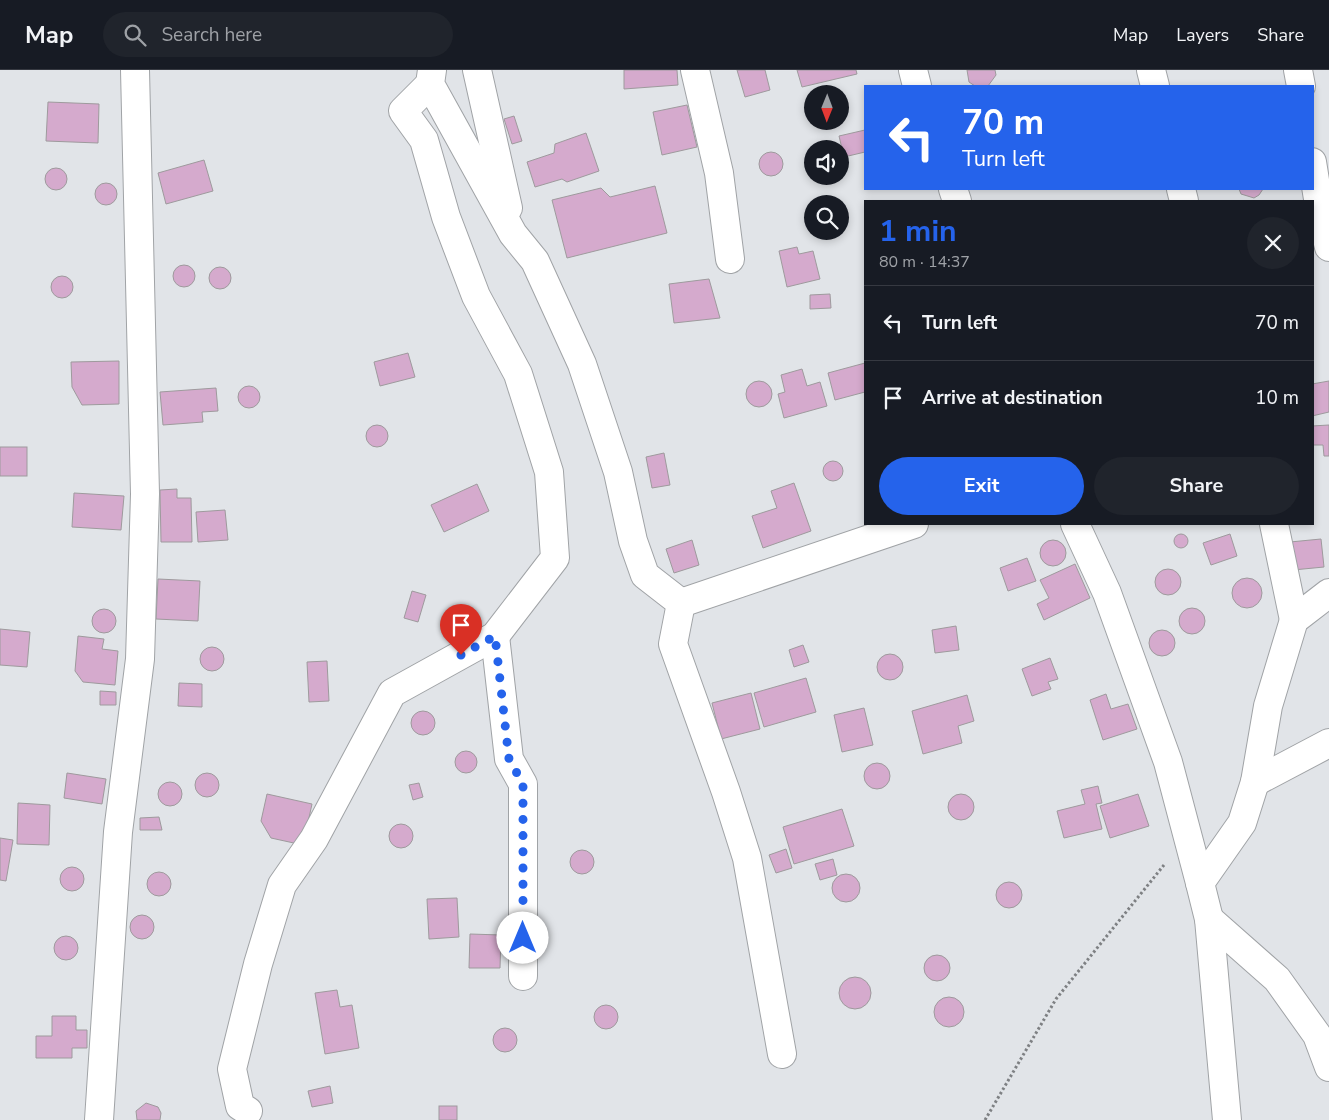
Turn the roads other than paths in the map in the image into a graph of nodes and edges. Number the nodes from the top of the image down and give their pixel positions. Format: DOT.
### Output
graph roads {
  1 [pos="135,70"];
  2 [pos="477,70"];
  3 [pos="694,70"];
  4 [pos="913,70"];
  5 [pos="1151,70"];
  6 [pos="1298,70"];
  7 [pos="431,77"];
  8 [pos="917,85"];
  9 [pos="1155,85"];
  10 [pos="1301,85"];
  11 [pos="1314,174"];
  12 [pos="513,234"];
  13 [pos="1329,247"];
  14 [pos="730,259"];
  15 [pos="911,525"];
  16 [pos="1076,525"];
  17 [pos="1274,525"];
  18 [pos="1329,593"];
  19 [pos="682,604"];
  20 [pos="1294,620"];
  21 [pos="495,636"];
  22 [pos="1329,743"];
  23 [pos="1255,782"];
  24 [pos="1200,883"];
  25 [pos="1209,919"];
  26 [pos="523,976"];
  27 [pos="782,1054"];
  28 [pos="1329,1067"];
  29 [pos="248,1111"];
  30 [pos="99,1120"];
  31 [pos="1228,1120"];
  1 -- 30 [label="street"];
  2 -- 12 [label="street"];
  3 -- 14 [label="street"];
  4 -- 8 [label="street"];
  5 -- 9 [label="street"];
  6 -- 10 [label="street"];
  7 -- 12 [label="street"];
  7 -- 21 [label="street"];
  11 -- 13 [label="street"];
  12 -- 19 [label="street"];
  15 -- 19 [label="street"];
  16 -- 24 [label="street"];
  17 -- 20 [label="street"];
  18 -- 20 [label="street"];
  19 -- 27 [label="street"];
  20 -- 23 [label="street"];
  21 -- 26 [label="street"];
  21 -- 29 [label="street"];
  22 -- 23 [label="street"];
  23 -- 24 [label="street"];
  24 -- 25 [label="street"];
  25 -- 28 [label="street"];
  25 -- 31 [label="street"];
}
